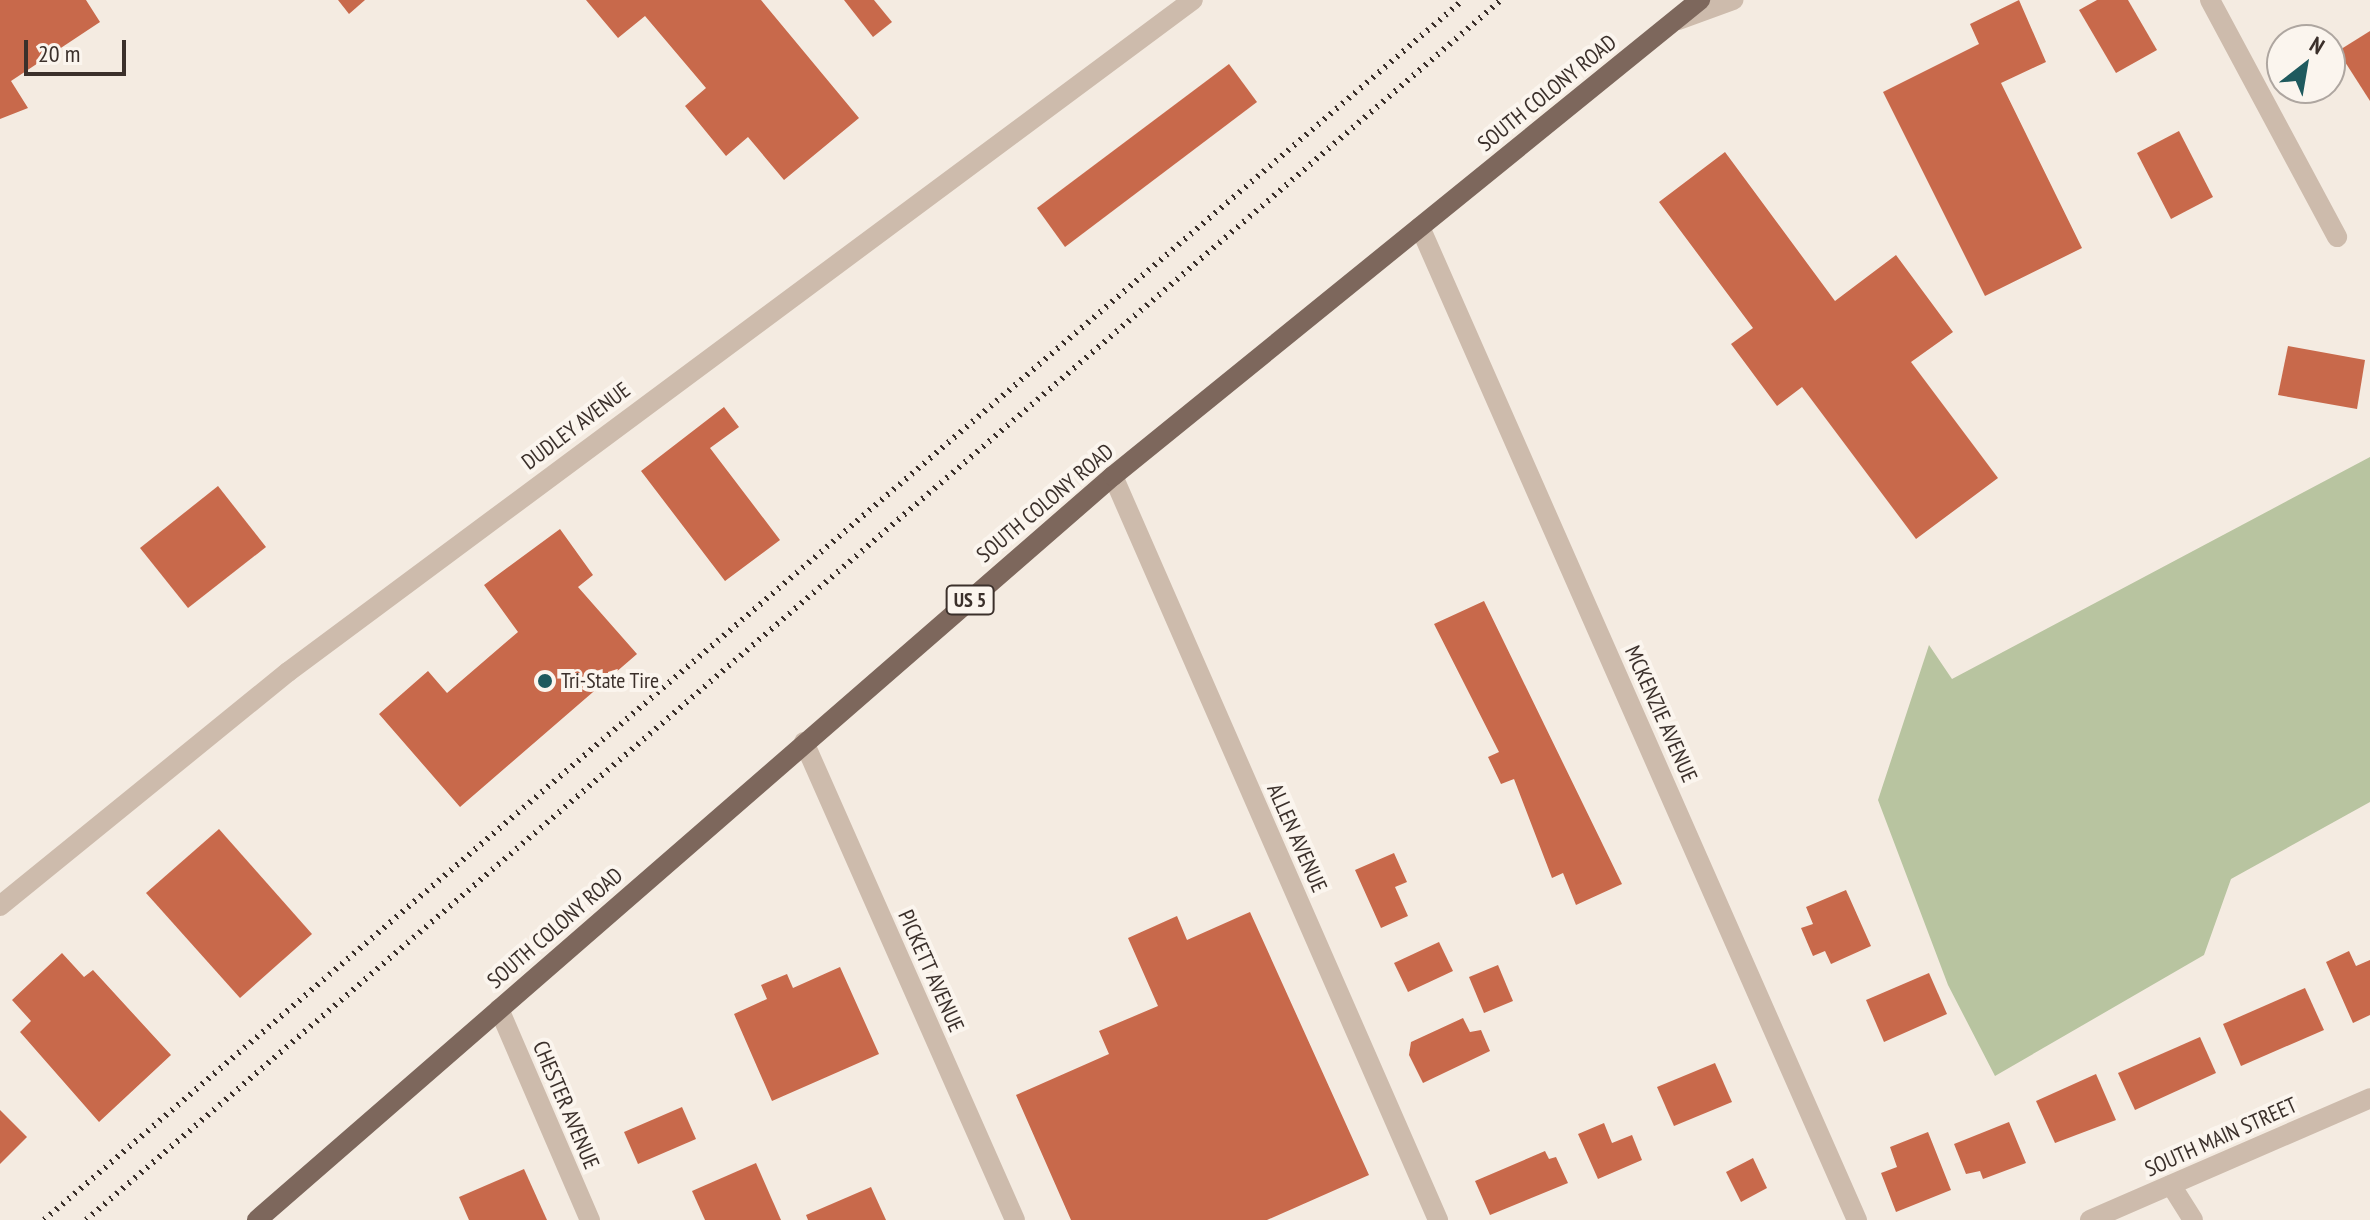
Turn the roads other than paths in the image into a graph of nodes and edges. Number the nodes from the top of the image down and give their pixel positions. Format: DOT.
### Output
graph roads {
  1 [pos="1193,0"];
  2 [pos="1700,0"];
  3 [pos="1733,0"];
  4 [pos="2210,0"];
  5 [pos="1674,22"];
  6 [pos="1420,227"];
  7 [pos="2337,237"];
  8 [pos="1113,476"];
  9 [pos="804,742"];
  10 [pos="0,906"];
  11 [pos="499,1009"];
  12 [pos="2370,1098"];
  13 [pos="2171,1185"];
  14 [pos="257,1220"];
  15 [pos="590,1220"];
  16 [pos="1015,1220"];
  17 [pos="1438,1220"];
  18 [pos="1857,1220"];
  19 [pos="2090,1220"];
  20 [pos="2193,1220"];
  1 -- 10 [label="street, DUDLEY AVENUE"];
  2 -- 5 [label="main road, SOUTH COLONY ROAD / US 5"];
  3 -- 5 [label="street"];
  4 -- 7 [label="street"];
  5 -- 6 [label="main road, SOUTH COLONY ROAD / US 5"];
  6 -- 8 [label="main road, SOUTH COLONY ROAD / US 5"];
  6 -- 18 [label="street, MCKENZIE AVENUE"];
  8 -- 9 [label="main road, SOUTH COLONY ROAD / US 5"];
  8 -- 17 [label="street, ALLEN AVENUE"];
  9 -- 11 [label="main road, SOUTH COLONY ROAD / US 5"];
  9 -- 16 [label="street, PICKETT AVENUE"];
  11 -- 14 [label="main road, SOUTH COLONY ROAD / US 5"];
  11 -- 15 [label="street, CHESTER AVENUE"];
  12 -- 13 [label="street, SOUTH MAIN STREET"];
  13 -- 19 [label="street, SOUTH MAIN STREET"];
  13 -- 20 [label="street"];
}
